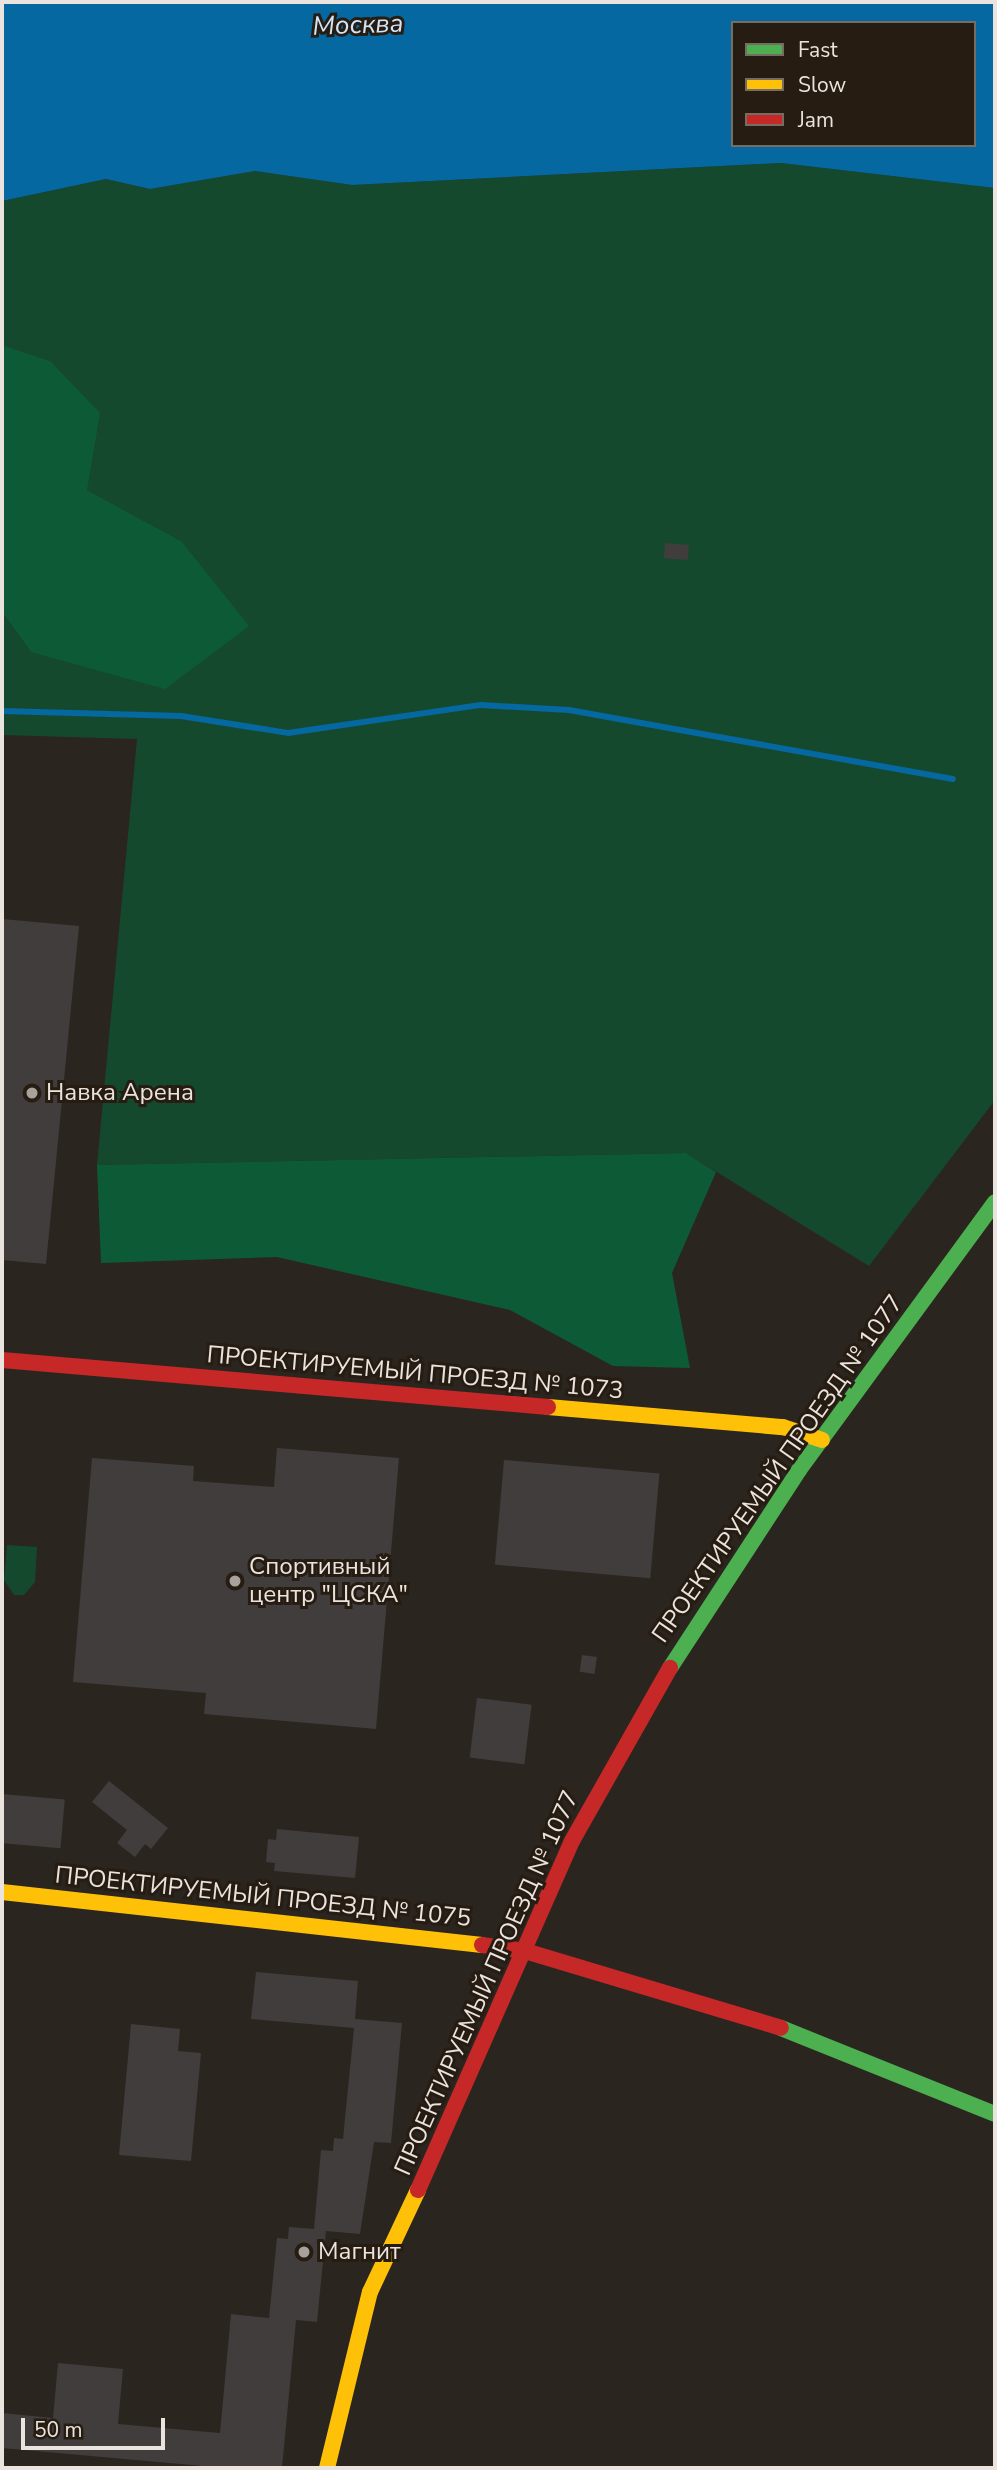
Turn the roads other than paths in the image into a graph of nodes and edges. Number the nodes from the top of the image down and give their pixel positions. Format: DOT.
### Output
graph roads {
  1 [pos="995,1202"];
  2 [pos="2,1360"];
  3 [pos="822,1440"];
  4 [pos="2,1892"];
  5 [pos="525,1951"];
  6 [pos="995,2115"];
  7 [pos="327,2468"];
  1 -- 3 [label="street, ПРОЕКТИРУЕМЫЙ ПРОЕЗД № 1077"];
  2 -- 3 [label="street, ПРОЕКТИРУЕМЫЙ ПРОЕЗД № 1073"];
  3 -- 5 [label="street, ПРОЕКТИРУЕМЫЙ ПРОЕЗД № 1077"];
  4 -- 5 [label="street, ПРОЕКТИРУЕМЫЙ ПРОЕЗД № 1075"];
  5 -- 6 [label="street, ПРОЕКТИРУЕМЫЙ ПРОЕЗД № 1075"];
  5 -- 7 [label="street, ПРОЕКТИРУЕМЫЙ ПРОЕЗД № 1077"];
}
